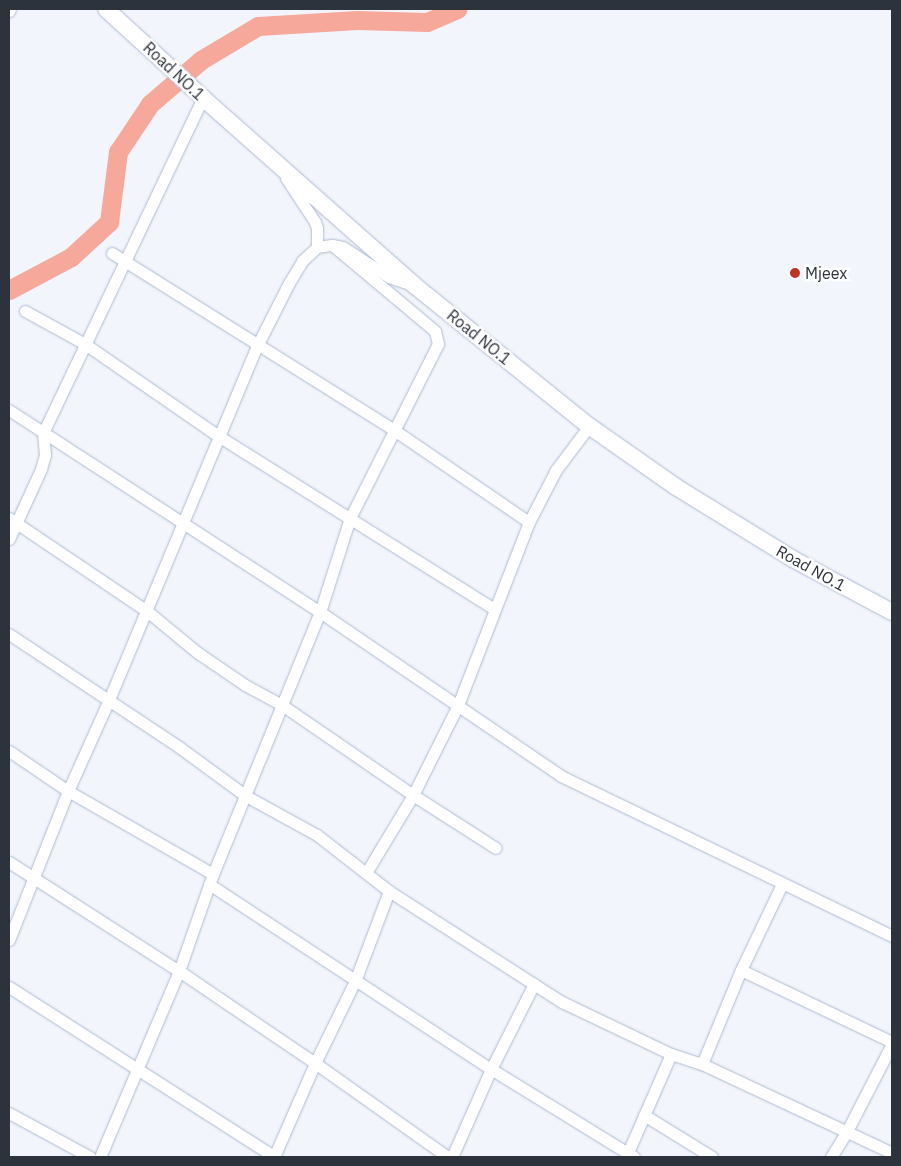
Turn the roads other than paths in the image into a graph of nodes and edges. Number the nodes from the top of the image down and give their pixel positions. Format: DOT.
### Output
graph roads {
  1 [pos="106,9"];
  2 [pos="203,98"];
  3 [pos="279,166"];
  4 [pos="332,245"];
  5 [pos="317,247"];
  6 [pos="112,253"];
  7 [pos="126,260"];
  8 [pos="414,284"];
  9 [pos="25,311"];
  10 [pos="84,344"];
  11 [pos="258,344"];
  12 [pos="9,410"];
  13 [pos="589,426"];
  14 [pos="394,430"];
  15 [pos="43,433"];
  16 [pos="220,437"];
  17 [pos="350,518"];
  18 [pos="12,520"];
  19 [pos="529,522"];
  20 [pos="184,524"];
  21 [pos="9,539"];
  22 [pos="494,609"];
  23 [pos="147,611"];
  24 [pos="320,612"];
  25 [pos="892,612"];
  26 [pos="9,634"];
  27 [pos="108,702"];
  28 [pos="282,704"];
  29 [pos="458,705"];
  30 [pos="9,751"];
  31 [pos="68,791"];
  32 [pos="414,795"];
  33 [pos="246,796"];
  34 [pos="496,848"];
  35 [pos="9,862"];
  36 [pos="366,873"];
  37 [pos="33,876"];
  38 [pos="211,879"];
  39 [pos="782,884"];
  40 [pos="389,891"];
  41 [pos="892,936"];
  42 [pos="9,940"];
  43 [pos="741,970"];
  44 [pos="179,971"];
  45 [pos="355,981"];
  46 [pos="534,984"];
  47 [pos="9,987"];
  48 [pos="892,1043"];
  49 [pos="671,1054"];
  50 [pos="315,1063"];
  51 [pos="702,1064"];
  52 [pos="491,1069"];
  53 [pos="139,1070"];
  54 [pos="9,1113"];
  55 [pos="644,1115"];
  56 [pos="846,1133"];
  57 [pos="892,1153"];
  58 [pos="630,1156"];
  59 [pos="90,1157"];
  60 [pos="100,1157"];
  61 [pos="275,1157"];
  62 [pos="448,1157"];
  63 [pos="452,1157"];
  64 [pos="712,1157"];
  65 [pos="830,1157"];
  1 -- 2 [label="highway, Road NO.1"];
  2 -- 3 [label="highway, Road NO.1"];
  2 -- 7 [label="street"];
  3 -- 5 [label="street"];
  3 -- 8 [label="highway, Road NO.1"];
  4 -- 5 [label="street"];
  4 -- 8 [label="street"];
  4 -- 14 [label="street"];
  5 -- 11 [label="street"];
  6 -- 7 [label="street"];
  7 -- 10 [label="street"];
  7 -- 11 [label="street"];
  8 -- 13 [label="highway, Road NO.1"];
  9 -- 10 [label="street"];
  10 -- 15 [label="street"];
  10 -- 16 [label="street"];
  11 -- 14 [label="street"];
  11 -- 16 [label="street"];
  12 -- 15 [label="street"];
  13 -- 19 [label="street"];
  13 -- 25 [label="highway, Road NO.1"];
  14 -- 17 [label="street"];
  14 -- 19 [label="street"];
  15 -- 18 [label="street"];
  15 -- 20 [label="street"];
  16 -- 17 [label="street"];
  16 -- 20 [label="street"];
  17 -- 22 [label="street"];
  17 -- 24 [label="street"];
  18 -- 21 [label="street"];
  18 -- 23 [label="street"];
  19 -- 22 [label="street"];
  20 -- 23 [label="street"];
  20 -- 24 [label="street"];
  22 -- 29 [label="street"];
  23 -- 27 [label="street"];
  23 -- 28 [label="street"];
  24 -- 28 [label="street"];
  24 -- 29 [label="street"];
  26 -- 27 [label="street"];
  27 -- 31 [label="street"];
  27 -- 33 [label="street"];
  28 -- 32 [label="street"];
  28 -- 33 [label="street"];
  29 -- 32 [label="street"];
  29 -- 39 [label="street"];
  30 -- 31 [label="street"];
  31 -- 37 [label="street"];
  31 -- 38 [label="street"];
  32 -- 34 [label="street"];
  32 -- 36 [label="street"];
  33 -- 36 [label="street"];
  33 -- 38 [label="street"];
  35 -- 37 [label="street"];
  36 -- 40 [label="street"];
  37 -- 42 [label="street"];
  37 -- 44 [label="street"];
  38 -- 44 [label="street"];
  38 -- 45 [label="street"];
  39 -- 41 [label="street"];
  39 -- 43 [label="street"];
  40 -- 45 [label="street"];
  40 -- 46 [label="street"];
  43 -- 48 [label="street"];
  43 -- 51 [label="street"];
  44 -- 50 [label="street"];
  44 -- 53 [label="street"];
  45 -- 50 [label="street"];
  45 -- 52 [label="street"];
  46 -- 49 [label="street"];
  46 -- 52 [label="street"];
  47 -- 53 [label="street"];
  48 -- 56 [label="street"];
  49 -- 51 [label="street"];
  49 -- 55 [label="street"];
  50 -- 61 [label="street"];
  50 -- 62 [label="street"];
  51 -- 56 [label="street"];
  52 -- 58 [label="street"];
  52 -- 63 [label="street"];
  53 -- 60 [label="street"];
  53 -- 61 [label="street"];
  54 -- 59 [label="street"];
  55 -- 58 [label="street"];
  55 -- 64 [label="street"];
  56 -- 57 [label="street"];
  56 -- 65 [label="street"];
}
